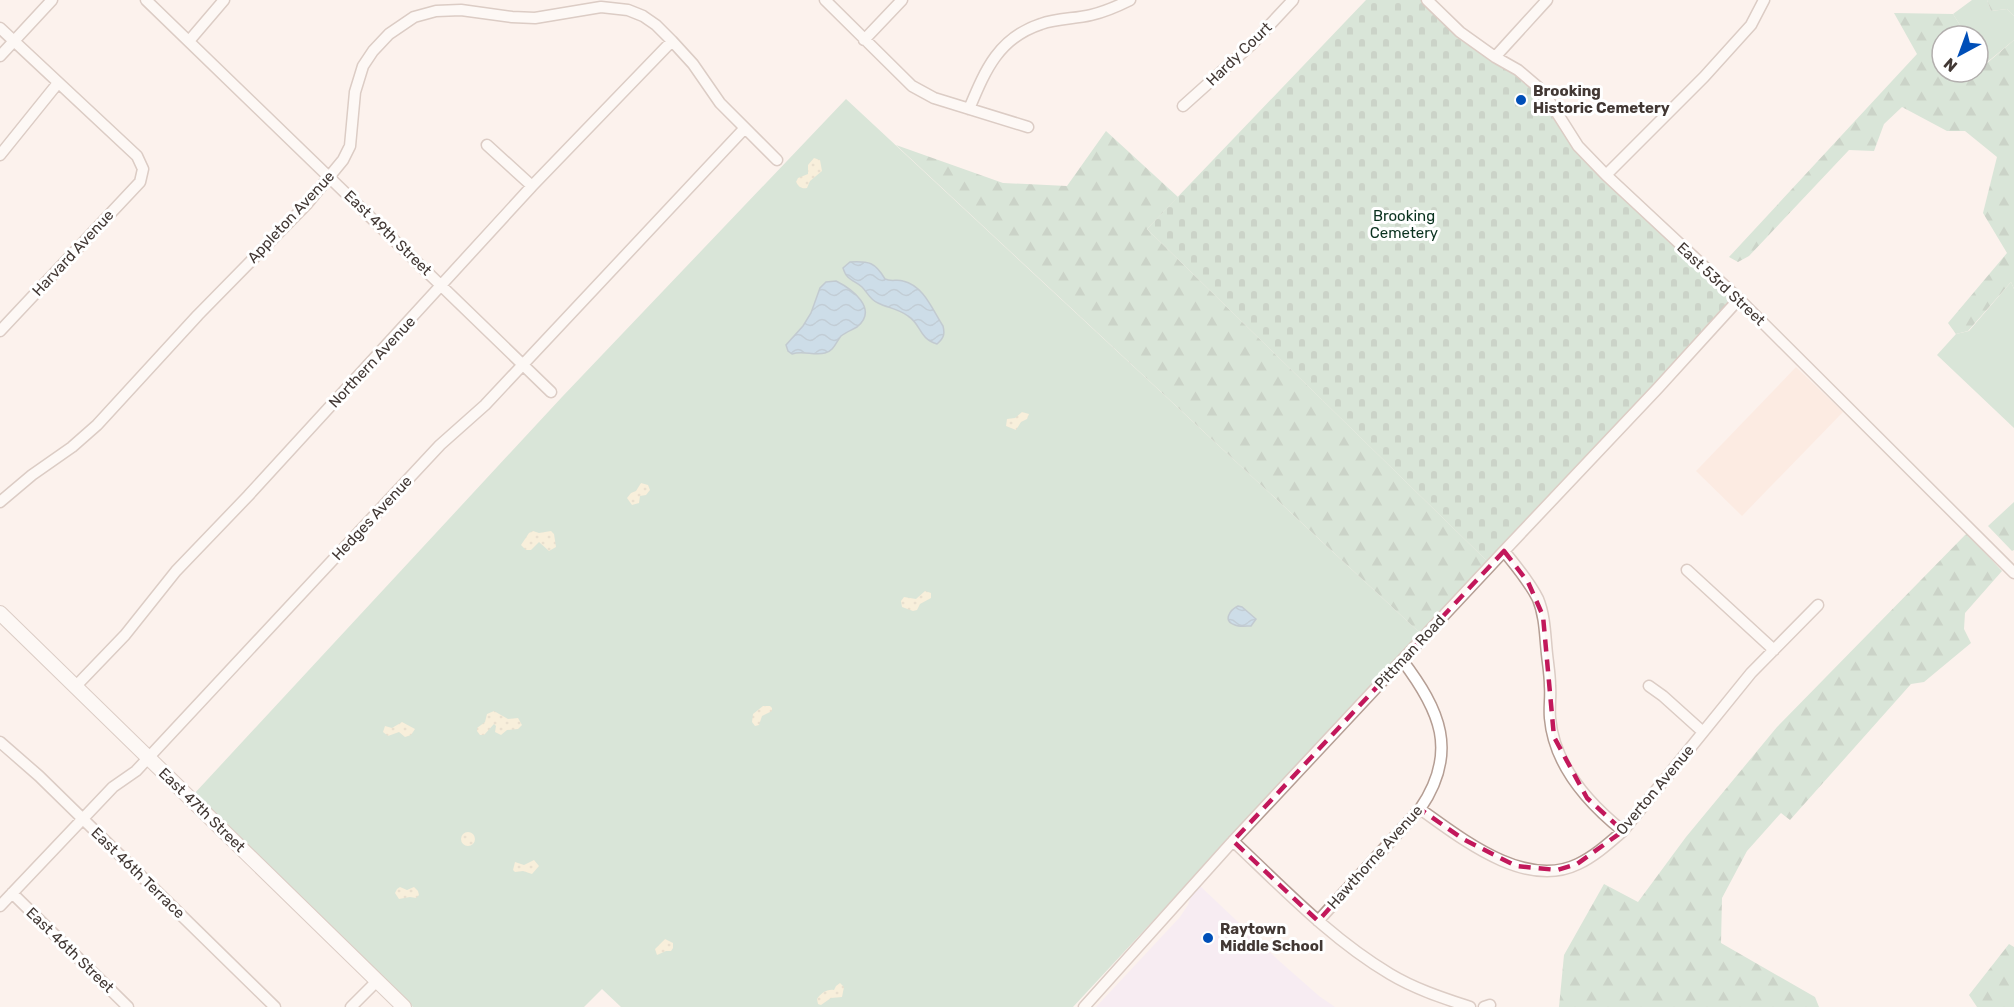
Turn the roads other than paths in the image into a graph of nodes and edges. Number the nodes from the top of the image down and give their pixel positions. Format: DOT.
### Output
graph roads {
  1 [pos="52,0"];
  2 [pos="146,0"];
  3 [pos="224,0"];
  4 [pos="825,0"];
  5 [pos="902,0"];
  6 [pos="1130,0"];
  7 [pos="1293,0"];
  8 [pos="1427,0"];
  9 [pos="1547,0"];
  10 [pos="1764,0"];
  11 [pos="0,28"];
  12 [pos="864,40"];
  13 [pos="14,41"];
  14 [pos="189,41"];
  15 [pos="672,41"];
  16 [pos="0,56"];
  17 [pos="1495,57"];
  18 [pos="58,83"];
  19 [pos="1183,106"];
  20 [pos="969,109"];
  21 [pos="1028,127"];
  22 [pos="744,129"];
  23 [pos="487,145"];
  24 [pos="0,155"];
  25 [pos="777,160"];
  26 [pos="1606,175"];
  27 [pos="329,176"];
  28 [pos="532,186"];
  29 [pos="442,286"];
  30 [pos="1738,299"];
  31 [pos="0,331"];
  32 [pos="523,364"];
  33 [pos="551,392"];
  34 [pos="0,502"];
  35 [pos="1504,550"];
  36 [pos="1687,570"];
  37 [pos="2014,573"];
  38 [pos="1818,605"];
  39 [pos="0,613"];
  40 [pos="1774,650"];
  41 [pos="1402,660"];
  42 [pos="1649,686"];
  43 [pos="75,687"];
  44 [pos="1703,732"];
  45 [pos="0,742"];
  46 [pos="147,757"];
  47 [pos="1420,809"];
  48 [pos="83,819"];
  49 [pos="1623,831"];
  50 [pos="1233,841"];
  51 [pos="12,893"];
  52 [pos="0,906"];
  53 [pos="1318,921"];
  54 [pos="377,981"];
  55 [pos="128,1007"];
  56 [pos="274,1007"];
  57 [pos="351,1007"];
  58 [pos="404,1007"];
  59 [pos="1084,1007"];
  60 [pos="1470,1007"];
  1 -- 13 [label="street"];
  2 -- 14 [label="street, East 49th Street"];
  3 -- 14 [label="street"];
  4 -- 12 [label="street"];
  5 -- 12 [label="street"];
  6 -- 20 [label="street"];
  7 -- 19 [label="street, Hardy Court"];
  8 -- 17 [label="street, East 53rd Street"];
  9 -- 17 [label="street"];
  10 -- 26 [label="street"];
  11 -- 13 [label="street"];
  12 -- 20 [label="street"];
  13 -- 16 [label="street"];
  13 -- 18 [label="street"];
  14 -- 27 [label="street, East 49th Street"];
  15 -- 22 [label="street, Appleton Avenue"];
  15 -- 27 [label="street, Appleton Avenue"];
  15 -- 28 [label="street, Northern Avenue"];
  17 -- 26 [label="street, East 53rd Street"];
  18 -- 24 [label="street"];
  18 -- 31 [label="street, Harvard Avenue"];
  20 -- 21 [label="street"];
  22 -- 25 [label="street, Appleton Avenue"];
  22 -- 32 [label="street, Hedges Avenue"];
  23 -- 28 [label="street"];
  26 -- 30 [label="street, East 53rd Street"];
  27 -- 29 [label="street, East 49th Street"];
  27 -- 34 [label="street, Appleton Avenue"];
  28 -- 29 [label="street, Northern Avenue"];
  29 -- 32 [label="street, East 49th Street"];
  29 -- 43 [label="street, Northern Avenue"];
  30 -- 35 [label="street, Pittman Road"];
  30 -- 37 [label="street, East 53rd Street"];
  32 -- 33 [label="street, East 49th Street"];
  32 -- 46 [label="street, Hedges Avenue"];
  35 -- 41 [label="street, Pittman Road"];
  35 -- 49 [label="street"];
  36 -- 40 [label="street"];
  38 -- 40 [label="street, Overton Avenue"];
  39 -- 43 [label="main road, East 47th Street"];
  40 -- 44 [label="street, Overton Avenue"];
  41 -- 47 [label="street, Hawthorne Avenue"];
  41 -- 50 [label="street, Pittman Road"];
  42 -- 44 [label="street"];
  43 -- 46 [label="main road, East 47th Street"];
  44 -- 49 [label="street, Overton Avenue"];
  45 -- 48 [label="street, East 46th Terrace"];
  46 -- 48 [label="street, Hedges Avenue"];
  46 -- 54 [label="main road, East 47th Street"];
  47 -- 49 [label="street, Overton Avenue"];
  47 -- 53 [label="street, Hawthorne Avenue"];
  48 -- 51 [label="street, Hedges Avenue"];
  48 -- 56 [label="street, East 46th Terrace"];
  50 -- 53 [label="street"];
  50 -- 59 [label="street, Pittman Road"];
  51 -- 52 [label="street, Hedges Avenue"];
  51 -- 55 [label="street, East 46th Street"];
  53 -- 60 [label="street"];
  54 -- 57 [label="street"];
  54 -- 58 [label="main road, East 47th Street"];
}
